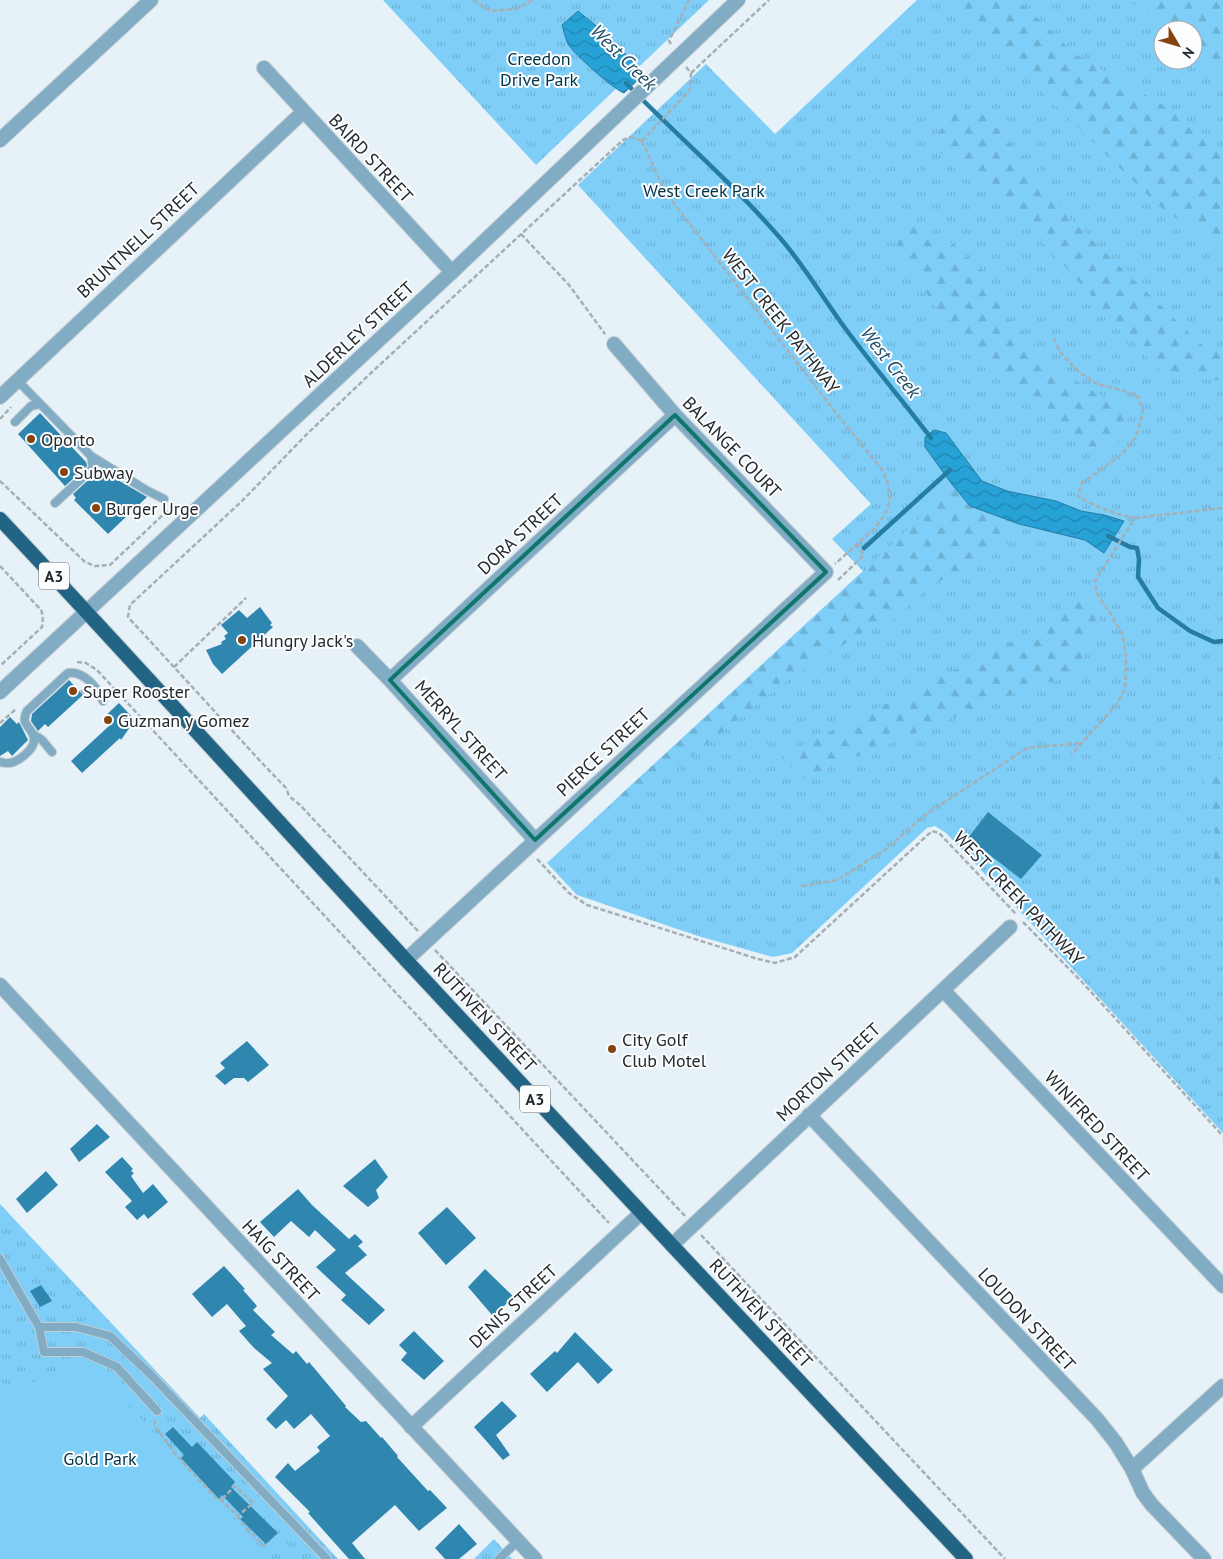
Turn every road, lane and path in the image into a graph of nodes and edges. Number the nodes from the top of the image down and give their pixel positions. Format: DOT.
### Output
graph roads {
  1 [pos="151,0"];
  2 [pos="473,0"];
  3 [pos="533,0"];
  4 [pos="738,0"];
  5 [pos="769,0"];
  6 [pos="264,68"];
  7 [pos="691,74"];
  8 [pos="678,104"];
  9 [pos="302,112"];
  10 [pos="0,140"];
  11 [pos="642,141"];
  12 [pos="521,234"];
  13 [pos="452,272"];
  14 [pos="1054,338"];
  15 [pos="614,344"];
  16 [pos="17,380"];
  17 [pos="0,397"];
  18 [pos="40,404"];
  19 [pos="676,415"];
  20 [pos="15,422"];
  21 [pos="90,456"];
  22 [pos="0,480"];
  23 [pos="164,499"];
  24 [pos="55,503"];
  25 [pos="172,505"];
  26 [pos="1223,508"];
  27 [pos="1135,518"];
  28 [pos="0,519"];
  29 [pos="856,545"];
  30 [pos="864,556"];
  31 [pos="0,566"];
  32 [pos="826,572"];
  33 [pos="246,598"];
  34 [pos="87,612"];
  35 [pos="357,646"];
  36 [pos="82,658"];
  37 [pos="0,666"];
  38 [pos="174,667"];
  39 [pos="390,680"];
  40 [pos="0,692"];
  41 [pos="103,701"];
  42 [pos="33,734"];
  43 [pos="1082,743"];
  44 [pos="52,752"];
  45 [pos="1071,755"];
  46 [pos="0,762"];
  47 [pos="535,840"];
  48 [pos="537,858"];
  49 [pos="802,886"];
  50 [pos="1010,927"];
  51 [pos="426,940"];
  52 [pos="438,952"];
  53 [pos="406,960"];
  54 [pos="0,985"];
  55 [pos="944,991"];
  56 [pos="809,1115"];
  57 [pos="1223,1136"];
  58 [pos="641,1213"];
  59 [pos="686,1216"];
  60 [pos="619,1234"];
  61 [pos="706,1241"];
  62 [pos="672,1245"];
  63 [pos="0,1260"];
  64 [pos="1223,1286"];
  65 [pos="39,1326"];
  66 [pos="1223,1386"];
  67 [pos="157,1411"];
  68 [pos="410,1427"];
  69 [pos="1132,1469"];
  70 [pos="221,1500"];
  71 [pos="238,1516"];
  72 [pos="518,1541"];
  73 [pos="266,1546"];
  74 [pos="327,1559"];
  75 [pos="499,1559"];
  76 [pos="535,1559"];
  77 [pos="966,1559"];
  78 [pos="1005,1559"];
  79 [pos="1204,1559"];
  1 -- 10 [label="street"];
  2 -- 3 [label="path"];
  4 -- 13 [label="street, ALDERLEY STREET"];
  5 -- 7 [label="path"];
  6 -- 9 [label="street, BAIRD STREET"];
  8 -- 11 [label="path"];
  9 -- 13 [label="street, BAIRD STREET"];
  9 -- 16 [label="street, BRUNTNELL STREET"];
  11 -- 12 [label="path"];
  11 -- 29 [label="path, WEST CREEK PATHWAY"];
  12 -- 15 [label="path"];
  12 -- 38 [label="path"];
  13 -- 34 [label="street, ALDERLEY STREET"];
  14 -- 27 [label="path"];
  15 -- 19 [label="street, BALANGE COURT"];
  16 -- 17 [label="street, BRUNTNELL STREET"];
  16 -- 18 [label="lane"];
  18 -- 20 [label="lane"];
  18 -- 21 [label="lane"];
  19 -- 32 [label="street, BALANGE COURT"];
  19 -- 39 [label="street, DORA STREET"];
  21 -- 23 [label="lane"];
  21 -- 24 [label="lane"];
  22 -- 25 [label="path"];
  26 -- 27 [label="path"];
  27 -- 43 [label="path"];
  28 -- 34 [label="highway, RUTHVEN STREET / A3"];
  29 -- 30 [label="path"];
  29 -- 32 [label="path, WEST CREEK PATHWAY"];
  31 -- 37 [label="path"];
  32 -- 47 [label="street, PIERCE STREET"];
  33 -- 38 [label="path"];
  34 -- 40 [label="street, ALDERLEY STREET"];
  34 -- 53 [label="highway, RUTHVEN STREET / A3"];
  35 -- 39 [label="street, MERRYL STREET"];
  36 -- 60 [label="path"];
  38 -- 51 [label="path"];
  39 -- 47 [label="street, MERRYL STREET"];
  41 -- 42 [label="lane"];
  42 -- 44 [label="lane"];
  42 -- 46 [label="lane"];
  43 -- 45 [label="path"];
  43 -- 49 [label="path"];
  47 -- 51 [label="street, PIERCE STREET"];
  48 -- 57 [label="path, WEST CREEK PATHWAY"];
  50 -- 55 [label="street, MORTON STREET"];
  51 -- 53 [label="street, PIERCE STREET"];
  52 -- 59 [label="path"];
  53 -- 58 [label="highway, RUTHVEN STREET / A3"];
  54 -- 68 [label="street, HAIG STREET"];
  55 -- 56 [label="street, MORTON STREET"];
  55 -- 64 [label="street, WINIFRED STREET"];
  56 -- 62 [label="street, MORTON STREET"];
  56 -- 69 [label="street, LOUDON STREET"];
  58 -- 60 [label="street, DENIS STREET"];
  58 -- 62 [label="highway, RUTHVEN STREET / A3"];
  60 -- 68 [label="street, DENIS STREET"];
  61 -- 78 [label="path"];
  62 -- 77 [label="highway, RUTHVEN STREET / A3"];
  63 -- 65 [label="lane"];
  65 -- 67 [label="lane"];
  65 -- 74 [label="lane"];
  66 -- 69 [label="street"];
  67 -- 70 [label="path"];
  68 -- 72 [label="street, HAIG STREET"];
  69 -- 79 [label="street, LOUDON STREET"];
  70 -- 71 [label="path"];
  70 -- 71 [label="path"];
  71 -- 73 [label="path"];
  72 -- 75 [label="lane"];
  72 -- 76 [label="street, HAIG STREET"];
}
